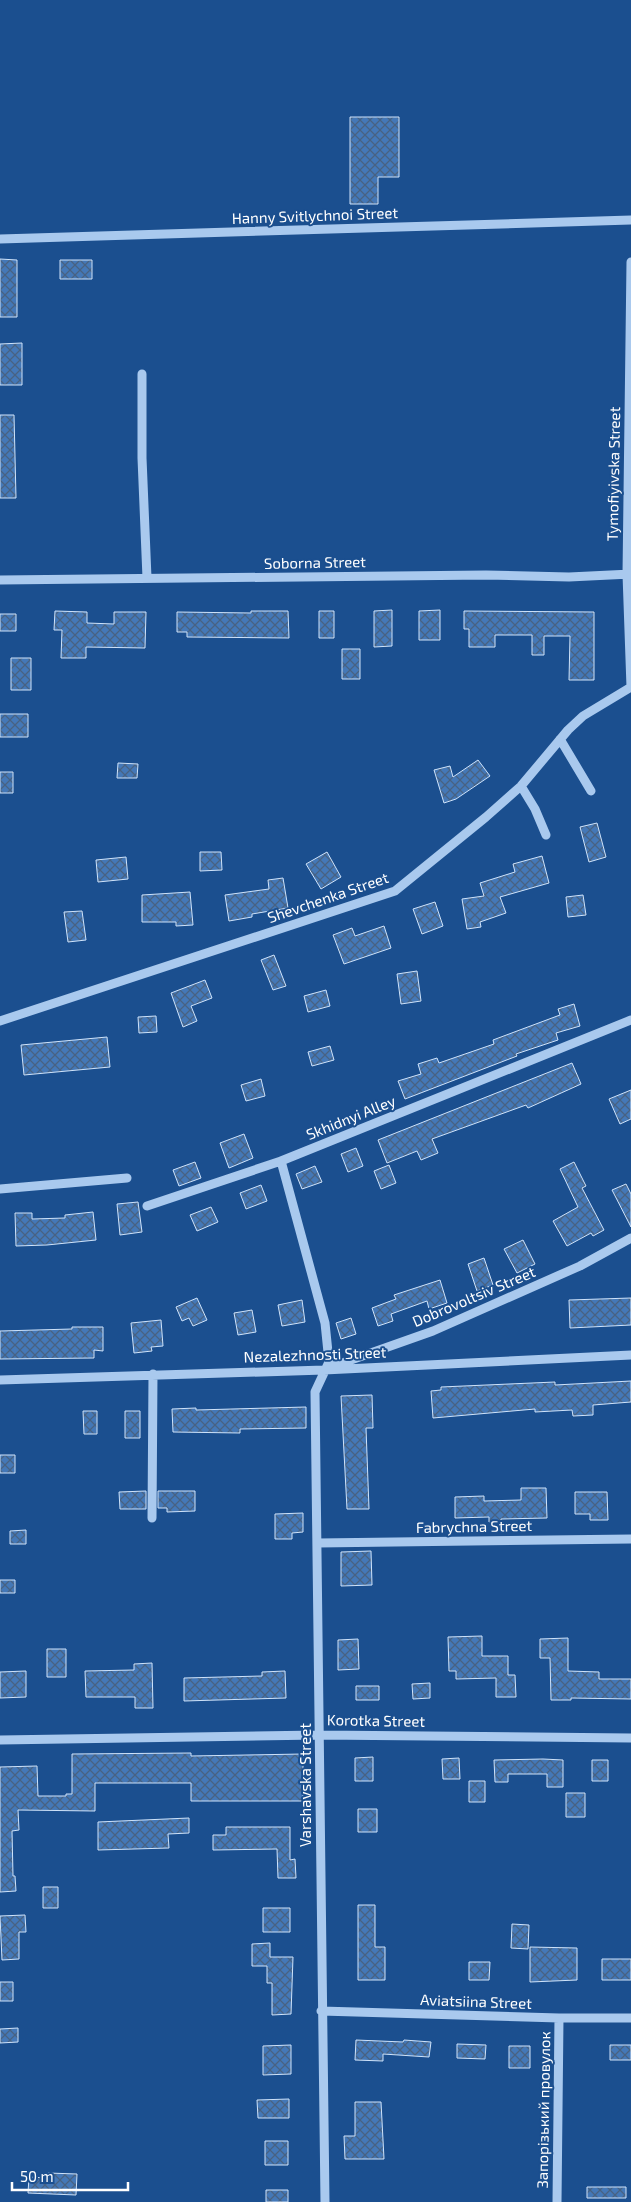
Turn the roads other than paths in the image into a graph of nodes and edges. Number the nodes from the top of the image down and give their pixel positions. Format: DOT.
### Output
graph roads {
  1 [pos="631,220"];
  2 [pos="0,239"];
  3 [pos="631,262"];
  4 [pos="142,374"];
  5 [pos="629,574"];
  6 [pos="147,578"];
  7 [pos="0,580"];
  8 [pos="631,687"];
  9 [pos="560,739"];
  10 [pos="520,786"];
  11 [pos="591,791"];
  12 [pos="546,835"];
  13 [pos="631,1020"];
  14 [pos="0,1021"];
  15 [pos="281,1161"];
  16 [pos="127,1178"];
  17 [pos="0,1189"];
  18 [pos="147,1206"];
  19 [pos="631,1238"];
  20 [pos="631,1355"];
  21 [pos="324,1370"];
  22 [pos="153,1374"];
  23 [pos="0,1380"];
  24 [pos="152,1518"];
  25 [pos="631,1539"];
  26 [pos="318,1543"];
  27 [pos="319,1735"];
  28 [pos="631,1738"];
  29 [pos="0,1740"];
  30 [pos="321,2011"];
  31 [pos="558,2018"];
  32 [pos="631,2018"];
  33 [pos="325,2202"];
  34 [pos="557,2202"];
  1 -- 2 [label="street, Hanny Svitlychnoi Street"];
  3 -- 5 [label="street, Tymofiyivska Street"];
  4 -- 6 [label="street"];
  5 -- 6 [label="street, Soborna Street"];
  5 -- 8 [label="street, Tymofiyivska Street"];
  6 -- 7 [label="street, Soborna Street"];
  8 -- 9 [label="street, Shevchenka Street"];
  9 -- 10 [label="street, Shevchenka Street"];
  9 -- 11 [label="street"];
  10 -- 12 [label="street"];
  10 -- 14 [label="street, Shevchenka Street"];
  13 -- 15 [label="street, Skhidnyi Alley"];
  15 -- 18 [label="street, Skhidnyi Alley"];
  15 -- 21 [label="street"];
  16 -- 17 [label="street"];
  19 -- 21 [label="street, Dobrovoltsiv Street"];
  20 -- 21 [label="street, Nezalezhnosti Street"];
  21 -- 22 [label="street, Nezalezhnosti Street"];
  21 -- 26 [label="street, Varshavska Street"];
  22 -- 23 [label="street, Nezalezhnosti Street"];
  22 -- 24 [label="street"];
  25 -- 26 [label="street, Fabrychna Street"];
  26 -- 27 [label="street, Varshavska Street"];
  27 -- 28 [label="street, Korotka Street"];
  27 -- 29 [label="street, Korotka Street"];
  27 -- 30 [label="street, Varshavska Street"];
  30 -- 31 [label="street, Aviatsiina Street"];
  30 -- 33 [label="street, Varshavska Street"];
  31 -- 32 [label="street, Aviatsiina Street"];
  31 -- 34 [label="street, Запорізький провулок"];
}
